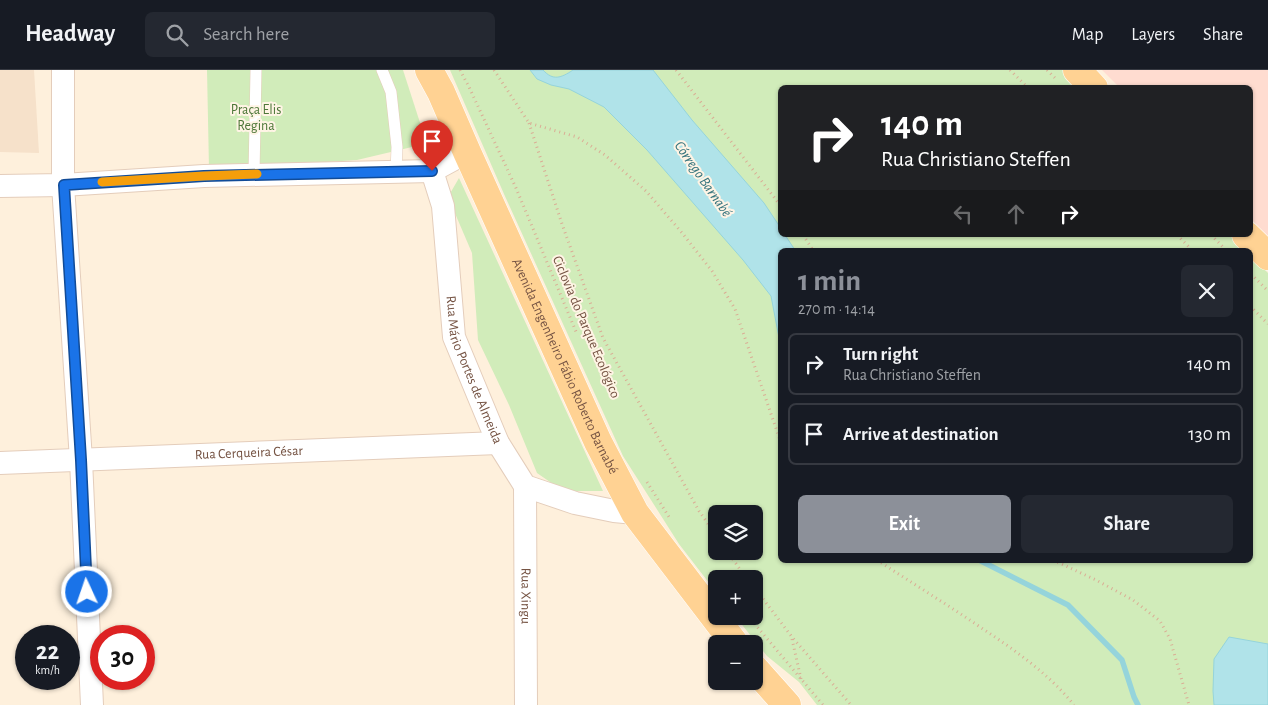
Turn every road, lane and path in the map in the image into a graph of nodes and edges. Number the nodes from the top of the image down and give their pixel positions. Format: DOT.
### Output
graph roads {
  1 [pos="64,70"];
  2 [pos="256,70"];
  3 [pos="382,70"];
  4 [pos="429,70"];
  5 [pos="460,70"];
  6 [pos="494,70"];
  7 [pos="676,70"];
  8 [pos="1010,70"];
  9 [pos="1077,70"];
  10 [pos="1025,85"];
  11 [pos="1091,85"];
  12 [pos="529,123"];
  13 [pos="467,152"];
  14 [pos="432,171"];
  15 [pos="396,172"];
  16 [pos="254,174"];
  17 [pos="64,185"];
  18 [pos="0,186"];
  19 [pos="778,202"];
  20 [pos="804,237"];
  21 [pos="1179,237"];
  22 [pos="1213,237"];
  23 [pos="1248,237"];
  24 [pos="812,248"];
  25 [pos="1190,248"];
  26 [pos="1224,248"];
  27 [pos="1268,256"];
  28 [pos="1253,276"];
  29 [pos="1268,291"];
  30 [pos="1253,309"];
  31 [pos="1268,324"];
  32 [pos="578,335"];
  33 [pos="778,434"];
  34 [pos="498,443"];
  35 [pos="81,460"];
  36 [pos="0,463"];
  37 [pos="645,478"];
  38 [pos="524,486"];
  39 [pos="635,513"];
  40 [pos="671,520"];
  41 [pos="708,523"];
  42 [pos="882,563"];
  43 [pos="1059,563"];
  44 [pos="763,599"];
  45 [pos="755,625"];
  46 [pos="728,635"];
  47 [pos="792,637"];
  48 [pos="763,678"];
  49 [pos="801,680"];
  50 [pos="92,705"];
  51 [pos="526,705"];
  52 [pos="787,705"];
  53 [pos="823,705"];
  54 [pos="851,705"];
  55 [pos="1074,705"];
  56 [pos="1189,705"];
  1 -- 17 [label="street"];
  2 -- 16 [label="lane"];
  3 -- 15 [label="lane"];
  4 -- 13 [label="main road, Avenida Engenheiro Fábio Roberto Barnabé"];
  5 -- 32 [label="path, Ciclovia do Parque Ecológico"];
  6 -- 12 [label="path"];
  7 -- 19 [label="path"];
  8 -- 10 [label="path"];
  9 -- 11 [label="main road"];
  12 -- 33 [label="path"];
  12 -- 41 [label="path"];
  13 -- 14 [label="street"];
  13 -- 39 [label="main road, Avenida Engenheiro Fábio Roberto Barnabé"];
  14 -- 15 [label="street"];
  14 -- 34 [label="street, Rua Mário Portes de Almeida"];
  15 -- 16 [label="street"];
  16 -- 17 [label="street"];
  17 -- 18 [label="street"];
  17 -- 35 [label="street"];
  20 -- 24 [label="path"];
  21 -- 25 [label="path"];
  22 -- 26 [label="path"];
  23 -- 27 [label="main road"];
  28 -- 29 [label="path"];
  30 -- 31 [label="path"];
  34 -- 35 [label="street, Rua Cerqueira César"];
  34 -- 38 [label="street, Rua Mário Portes de Almeida"];
  35 -- 36 [label="street, Rua Cerqueira César"];
  35 -- 50 [label="street"];
  37 -- 40 [label="path"];
  38 -- 39 [label="street"];
  38 -- 51 [label="street, Rua Xingu"];
  39 -- 46 [label="main road, Avenida Engenheiro Fábio Roberto Barnabé"];
  42 -- 55 [label="path"];
  43 -- 56 [label="path"];
  44 -- 47 [label="path"];
  45 -- 49 [label="path"];
  47 -- 49 [label="path"];
  47 -- 54 [label="path"];
  48 -- 52 [label="main road"];
  49 -- 53 [label="path"];
}
